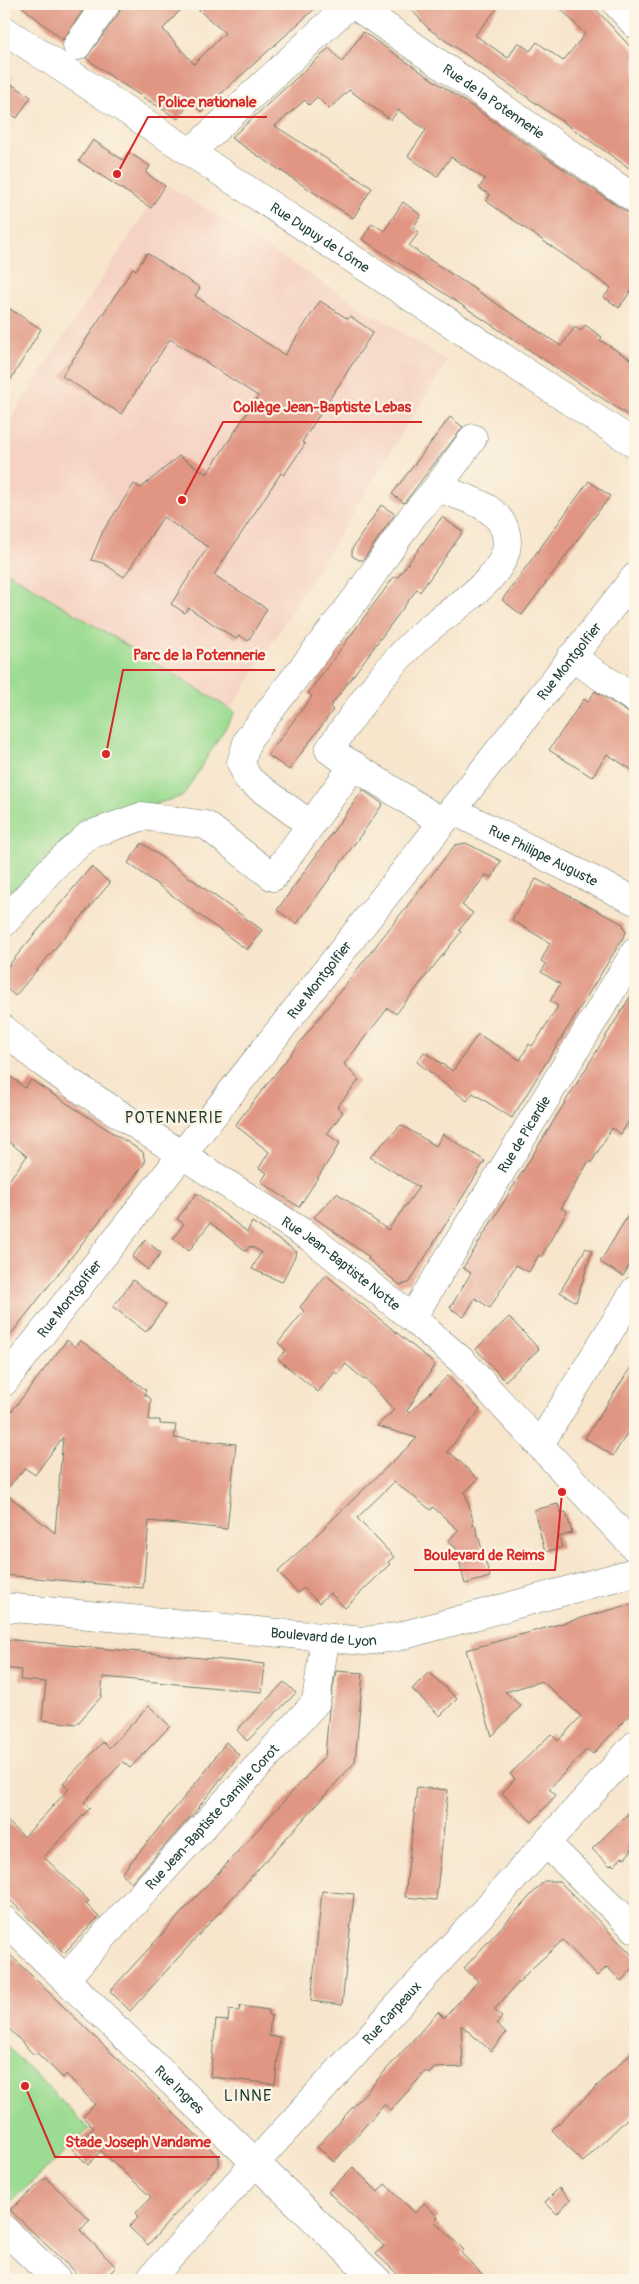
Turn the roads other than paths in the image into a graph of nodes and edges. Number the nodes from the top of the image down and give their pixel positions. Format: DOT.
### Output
graph roads {
  1 [pos="106,4"];
  2 [pos="352,4"];
  3 [pos="617,4"];
  4 [pos="635,24"];
  5 [pos="4,30"];
  6 [pos="77,46"];
  7 [pos="191,152"];
  8 [pos="635,199"];
  9 [pos="473,438"];
  10 [pos="635,444"];
  11 [pos="437,488"];
  12 [pos="635,577"];
  13 [pos="571,657"];
  14 [pos="635,700"];
  15 [pos="354,765"];
  16 [pos="447,816"];
  17 [pos="311,825"];
  18 [pos="635,901"];
  19 [pos="4,923"];
  20 [pos="635,952"];
  21 [pos="4,1029"];
  22 [pos="182,1154"];
  23 [pos="635,1290"];
  24 [pos="412,1318"];
  25 [pos="4,1382"];
  26 [pos="540,1444"];
  27 [pos="635,1548"];
  28 [pos="635,1572"];
  29 [pos="4,1607"];
  30 [pos="325,1639"];
  31 [pos="635,1745"];
  32 [pos="546,1842"];
  33 [pos="4,1920"];
  34 [pos="635,1929"];
  35 [pos="65,1979"];
  36 [pos="255,2164"];
  37 [pos="4,2229"];
  38 [pos="57,2280"];
  39 [pos="149,2280"];
  40 [pos="377,2280"];
  1 -- 6 [label="street"];
  2 -- 7 [label="street"];
  2 -- 8 [label="street, Rue de la Potennerie"];
  3 -- 4 [label="street"];
  5 -- 7 [label="street, Rue Dupuy de Lôme"];
  7 -- 10 [label="street, Rue Dupuy de Lôme"];
  9 -- 11 [label="street"];
  11 -- 15 [label="street, Rue Philippe Auguste"];
  11 -- 17 [label="street"];
  12 -- 13 [label="street, Rue Montgolfier"];
  13 -- 14 [label="street"];
  13 -- 16 [label="street, Rue Montgolfier"];
  15 -- 16 [label="street, Rue Philippe Auguste"];
  15 -- 17 [label="street"];
  16 -- 18 [label="street, Rue Philippe Auguste"];
  16 -- 22 [label="street, Rue Montgolfier"];
  17 -- 19 [label="street"];
  20 -- 24 [label="street, Rue de Picardie"];
  21 -- 22 [label="street, Rue Jean-Baptiste Notte"];
  22 -- 24 [label="street, Rue Jean-Baptiste Notte"];
  22 -- 25 [label="street, Rue Montgolfier"];
  23 -- 26 [label="street"];
  24 -- 26 [label="street, Rue Jean-Baptiste Notte"];
  26 -- 27 [label="street, Rue Jean-Baptiste Notte"];
  28 -- 30 [label="street, Boulevard de Lyon"];
  29 -- 30 [label="street, Boulevard de Lyon"];
  30 -- 35 [label="street, Rue Jean-Baptiste Camille Corot"];
  31 -- 32 [label="street, Rue Carpeaux"];
  32 -- 34 [label="street"];
  32 -- 36 [label="street, Rue Carpeaux"];
  33 -- 35 [label="street, Rue Ingres"];
  35 -- 36 [label="street, Rue Ingres"];
  36 -- 39 [label="street, Rue Carpeaux"];
  36 -- 40 [label="street, Rue Ingres"];
  37 -- 38 [label="street"];
}
